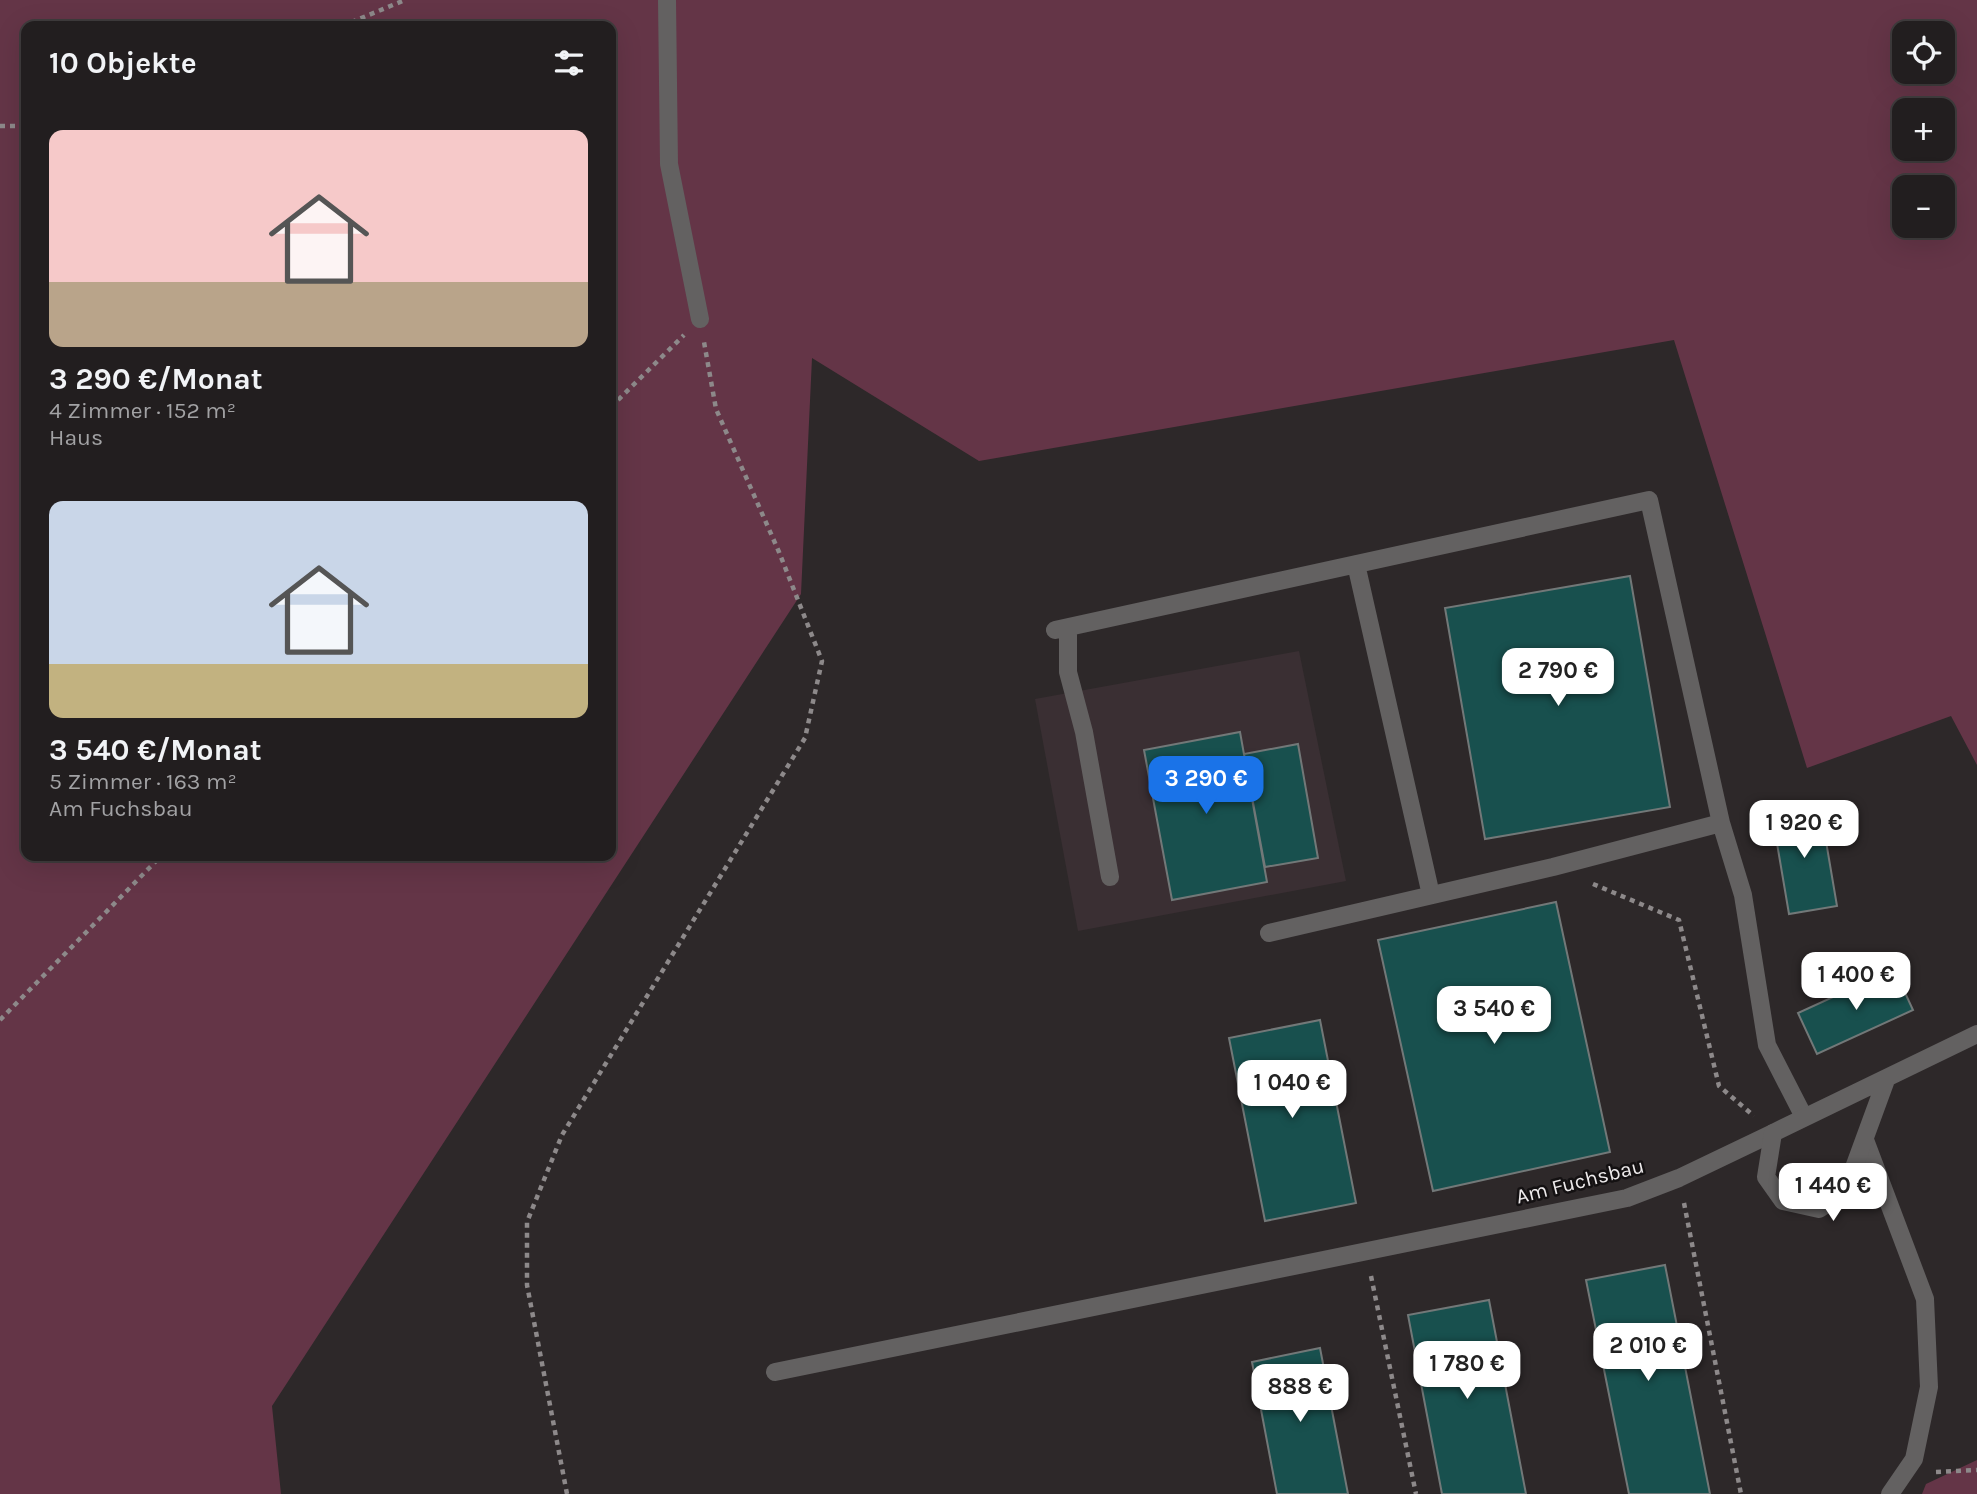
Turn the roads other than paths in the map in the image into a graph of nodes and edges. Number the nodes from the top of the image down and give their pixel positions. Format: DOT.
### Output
graph roads {
  1 [pos="667,0"];
  2 [pos="700,319"];
  3 [pos="1356,564"];
  4 [pos="1721,823"];
  5 [pos="1110,877"];
  6 [pos="1431,895"];
  7 [pos="1269,933"];
  8 [pos="1977,1034"];
  9 [pos="1886,1080"];
  10 [pos="1804,1116"];
  11 [pos="1773,1133"];
  12 [pos="1865,1140"];
  13 [pos="775,1372"];
  14 [pos="1890,1494"];
  1 -- 2 [label="street"];
  3 -- 4 [label="street"];
  3 -- 5 [label="street"];
  3 -- 6 [label="street"];
  4 -- 6 [label="street"];
  4 -- 10 [label="street"];
  6 -- 7 [label="street"];
  8 -- 9 [label="street, Am Fuchsbau"];
  9 -- 10 [label="street, Am Fuchsbau"];
  9 -- 12 [label="street"];
  10 -- 11 [label="street, Am Fuchsbau"];
  11 -- 12 [label="street"];
  11 -- 13 [label="street, Am Fuchsbau"];
  12 -- 14 [label="street"];
}
